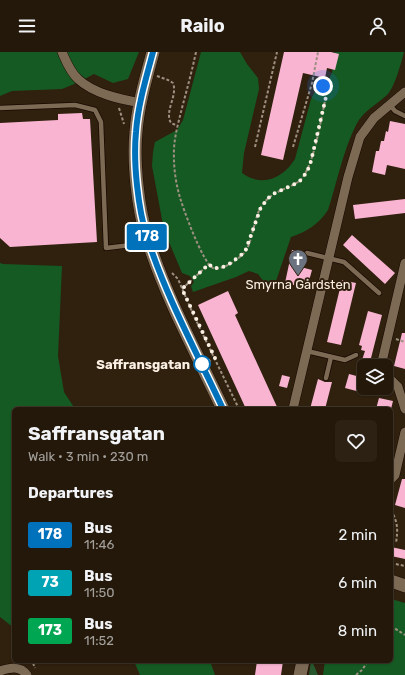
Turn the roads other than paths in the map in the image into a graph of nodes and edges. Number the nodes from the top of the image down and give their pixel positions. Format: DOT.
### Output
graph roads {
  1 [pos="62,52"];
  2 [pos="153,52"];
  3 [pos="405,92"];
  4 [pos="141,103"];
  5 [pos="389,104"];
  6 [pos="0,108"];
  7 [pos="405,116"];
  8 [pos="149,243"];
  9 [pos="307,253"];
  10 [pos="329,258"];
  11 [pos="405,263"];
  12 [pos="379,293"];
  13 [pos="307,351"];
  14 [pos="356,355"];
  15 [pos="331,357"];
  16 [pos="383,359"];
  17 [pos="326,378"];
  18 [pos="393,382"];
  19 [pos="222,407"];
  20 [pos="293,407"];
  21 [pos="405,409"];
  22 [pos="405,432"];
  23 [pos="393,476"];
  24 [pos="393,582"];
  25 [pos="405,586"];
  26 [pos="303,663"];
  27 [pos="0,671"];
  28 [pos="27,675"];
  29 [pos="300,675"];
  1 -- 4 [label="street"];
  2 -- 4 [label="street"];
  3 -- 5 [label="street"];
  4 -- 8 [label="street"];
  5 -- 7 [label="lane"];
  5 -- 10 [label="street"];
  6 -- 8 [label="lane"];
  8 -- 19 [label="street"];
  9 -- 10 [label="lane"];
  10 -- 12 [label="lane"];
  10 -- 13 [label="street"];
  11 -- 16 [label="street"];
  13 -- 15 [label="lane"];
  13 -- 20 [label="street"];
  14 -- 15 [label="lane"];
  15 -- 17 [label="lane"];
  18 -- 21 [label="street"];
  22 -- 23 [label="street"];
  24 -- 25 [label="street"];
  26 -- 29 [label="street"];
  27 -- 28 [label="street"];
}
